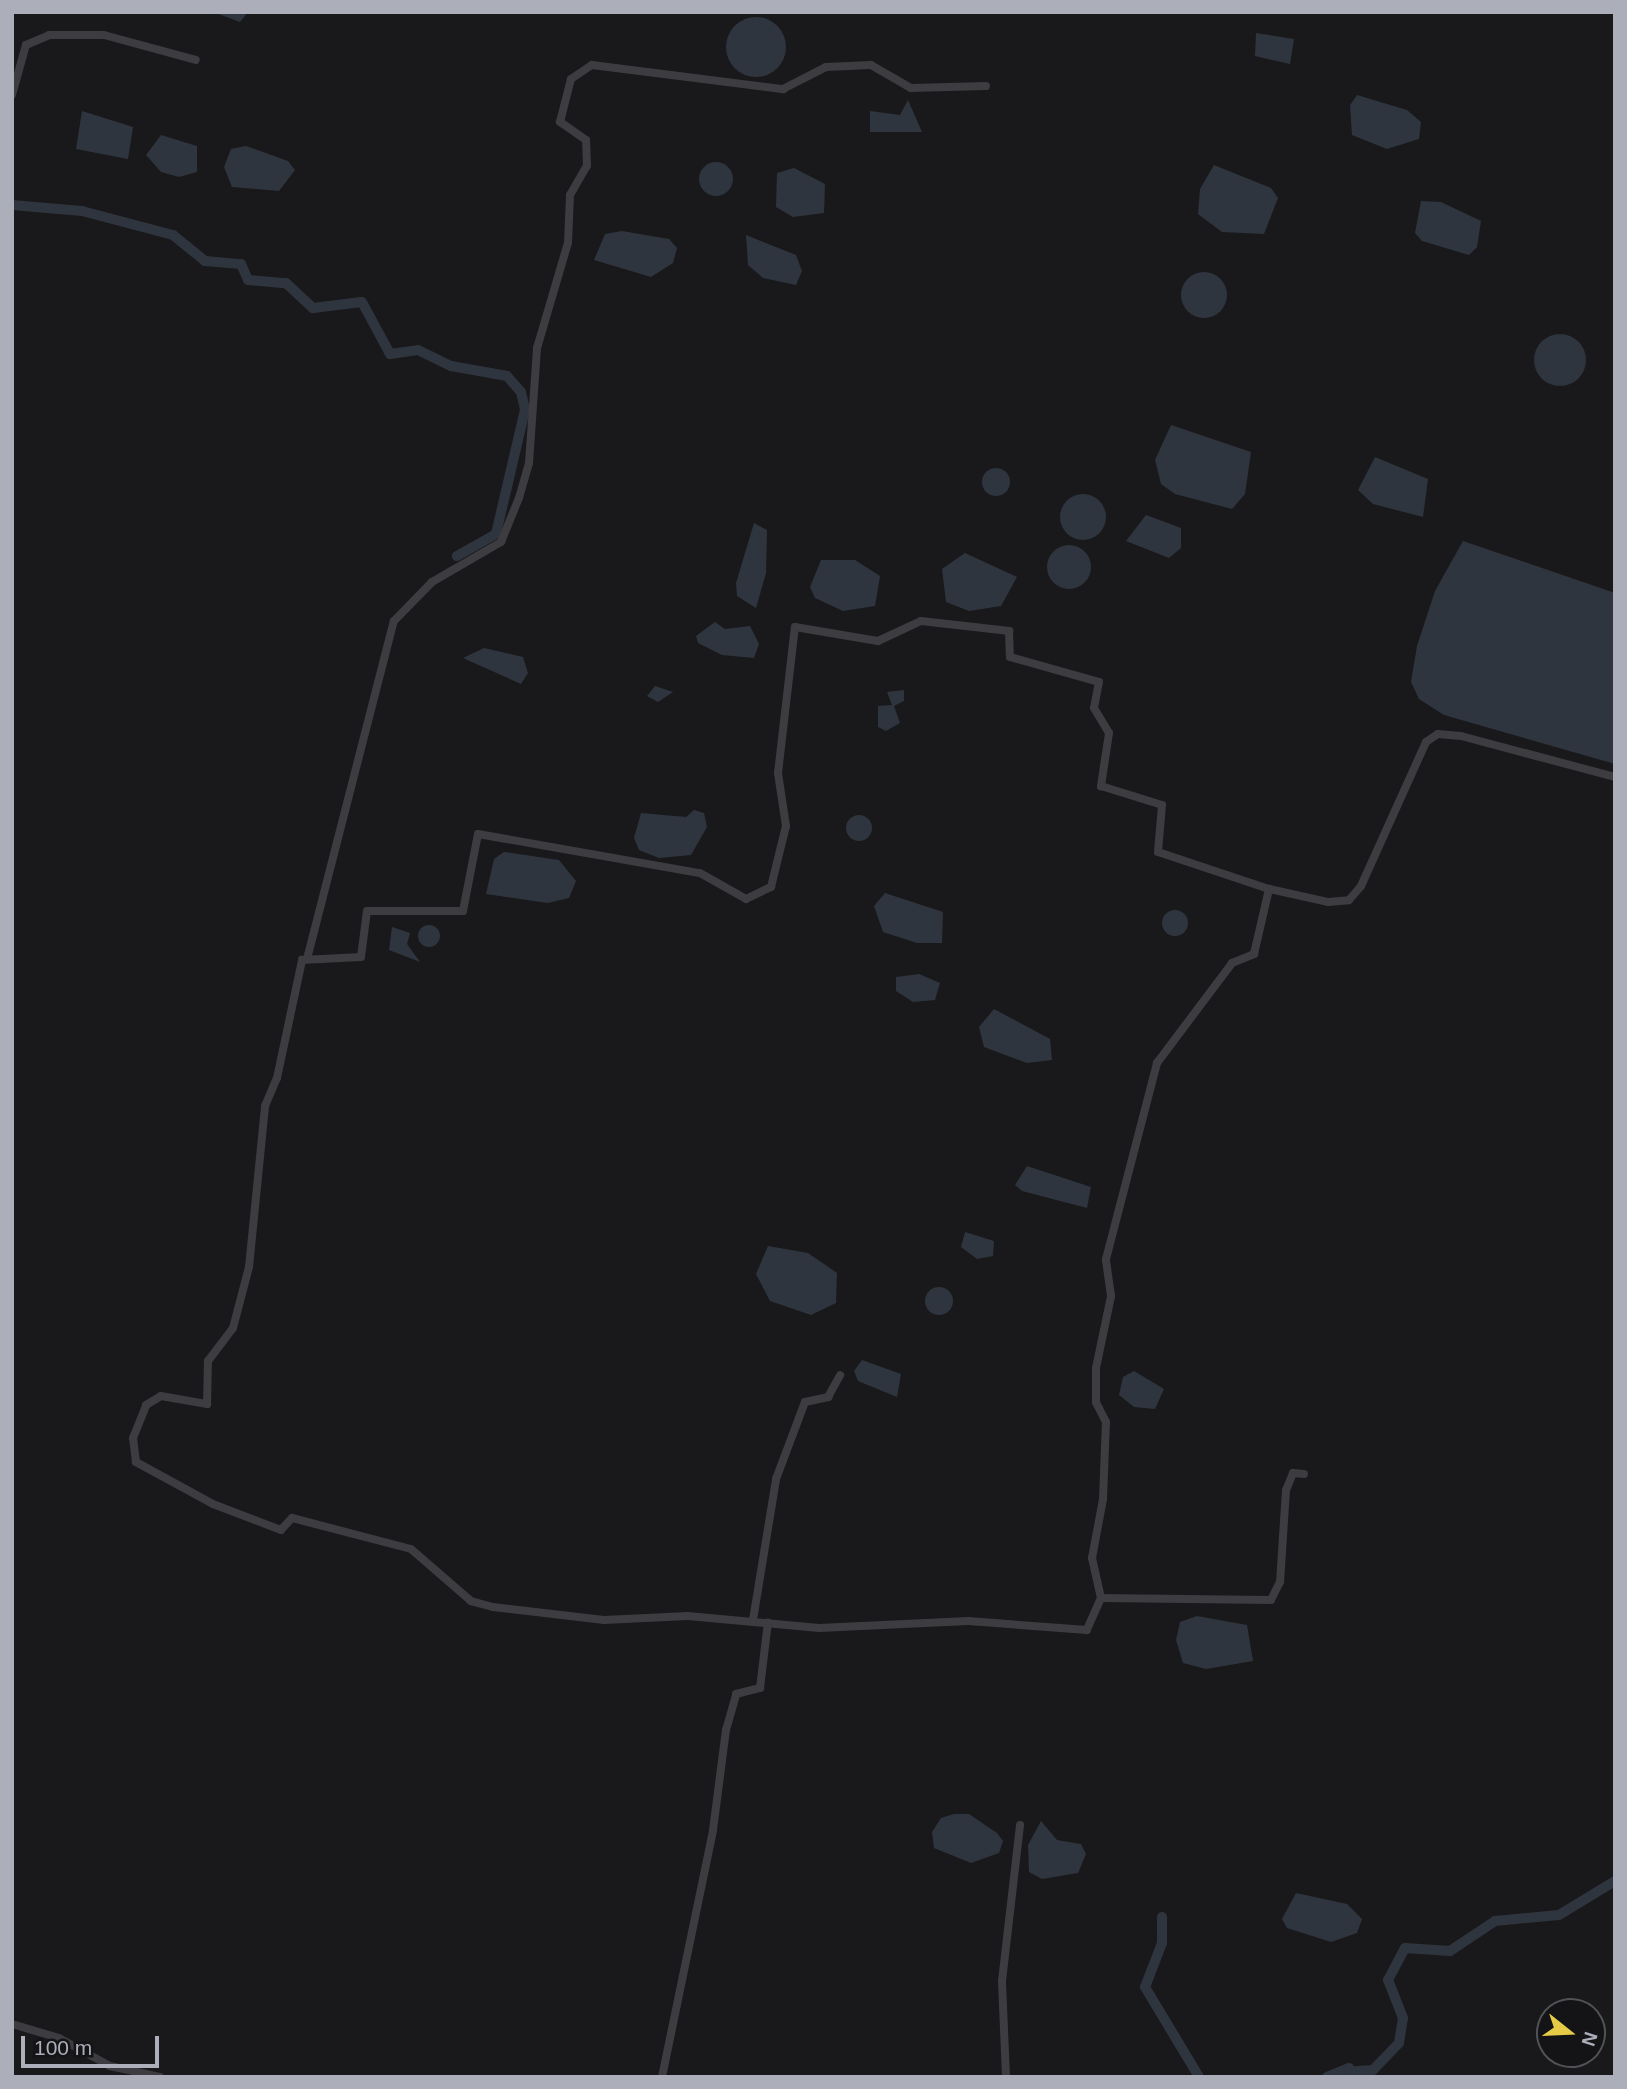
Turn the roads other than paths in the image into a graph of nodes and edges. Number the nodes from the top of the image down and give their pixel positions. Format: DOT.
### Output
graph roads {
  1 [pos="195,60"];
  2 [pos="986,86"];
  3 [pos="12,94"];
  4 [pos="1615,777"];
  5 [pos="1269,889"];
  6 [pos="307,959"];
  7 [pos="840,1376"];
  8 [pos="1304,1474"];
  9 [pos="1101,1598"];
  10 [pos="753,1620"];
  11 [pos="768,1622"];
  12 [pos="1020,1825"];
  13 [pos="12,2024"];
  14 [pos="160,2077"];
  15 [pos="662,2077"];
  16 [pos="1006,2077"];
  1 -- 3 [label="street"];
  2 -- 6 [label="street"];
  4 -- 5 [label="street"];
  5 -- 6 [label="street"];
  5 -- 9 [label="street"];
  6 -- 10 [label="street"];
  7 -- 10 [label="street"];
  8 -- 9 [label="street"];
  9 -- 11 [label="street"];
  10 -- 11 [label="street"];
  11 -- 15 [label="street"];
  12 -- 16 [label="street"];
  13 -- 14 [label="street"];
}
